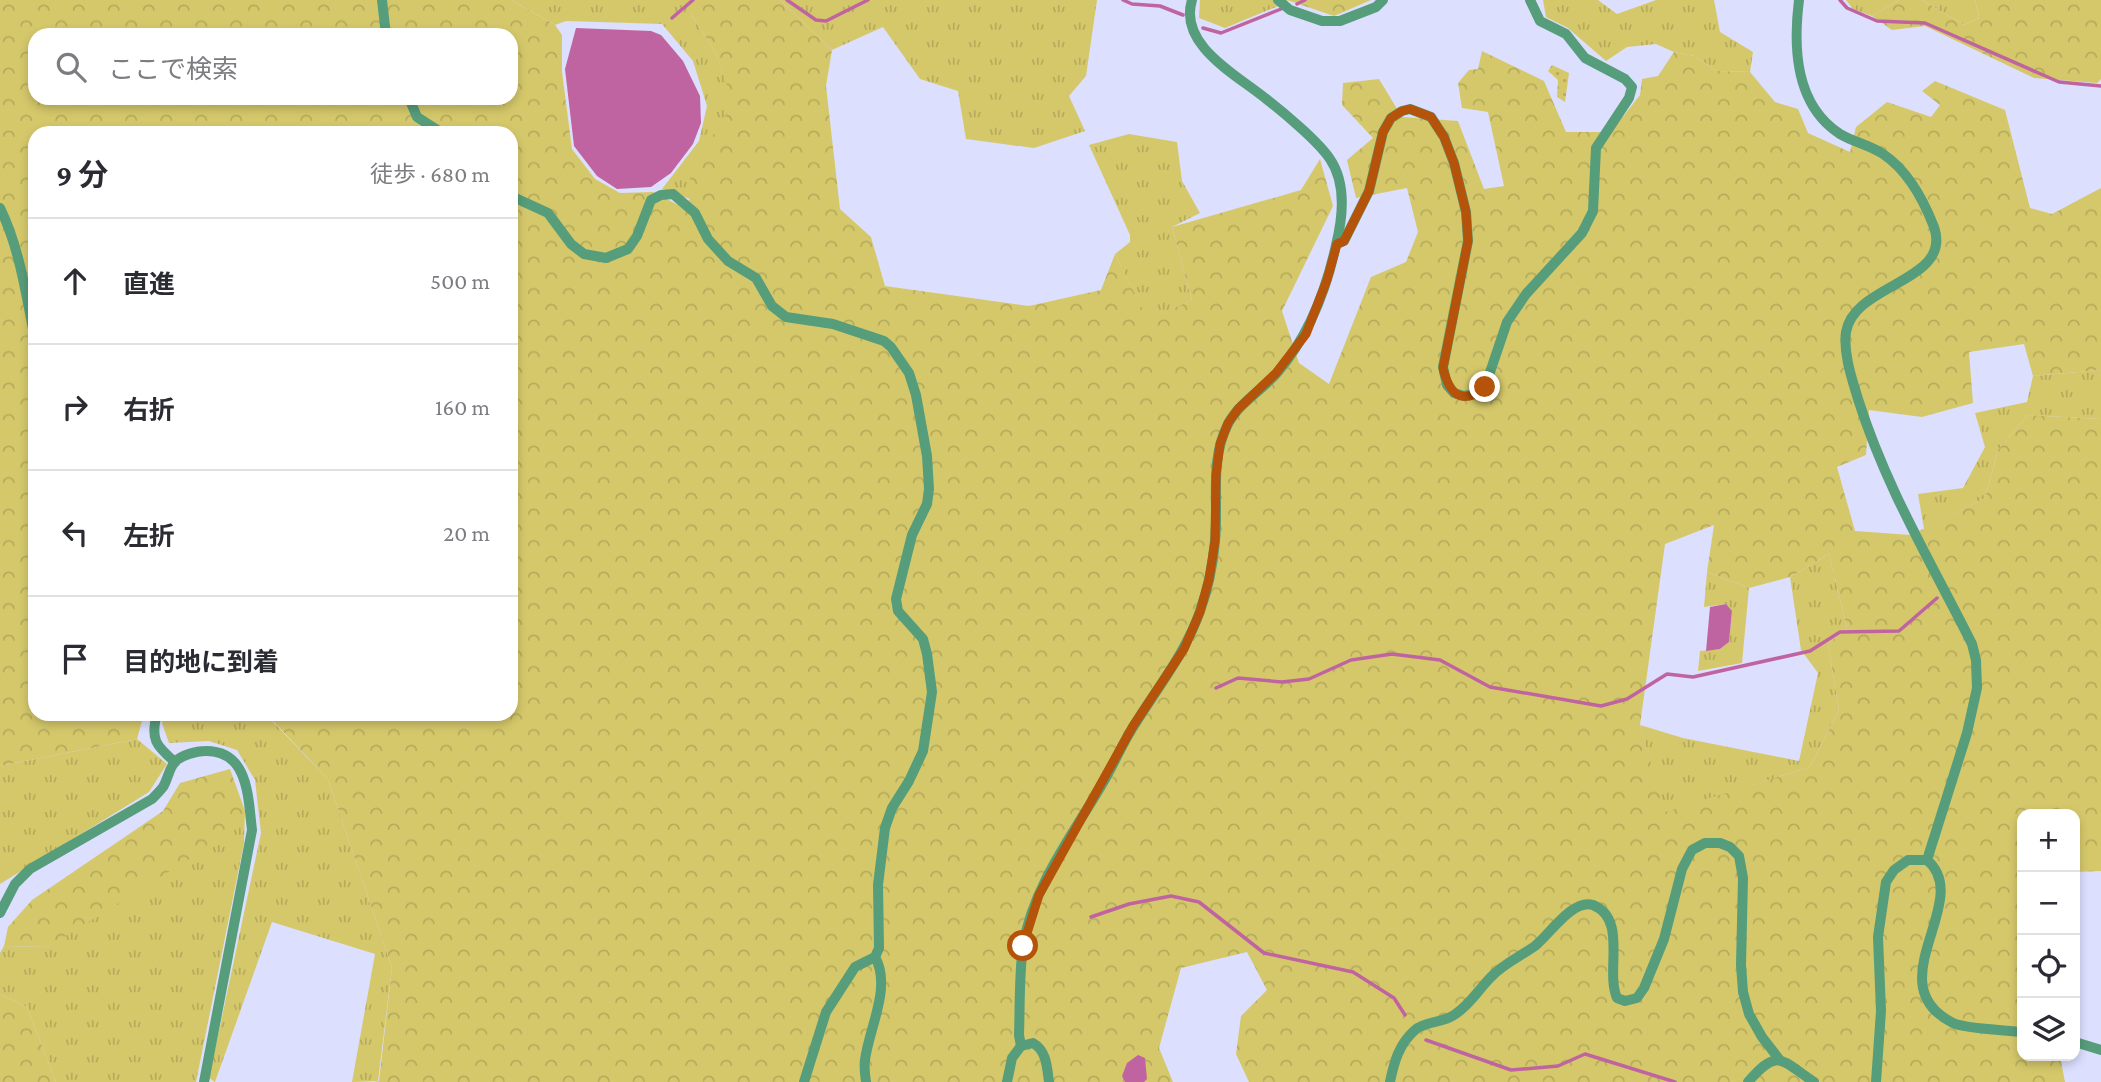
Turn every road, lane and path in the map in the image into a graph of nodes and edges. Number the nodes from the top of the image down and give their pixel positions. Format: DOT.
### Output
graph roads {
  1 [pos="382,0"];
  2 [pos="1192,0"];
  3 [pos="1278,0"];
  4 [pos="1384,0"];
  5 [pos="1530,0"];
  6 [pos="1800,0"];
  7 [pos="385,28"];
  8 [pos="412,105"];
  9 [pos="431,126"];
  10 [pos="518,199"];
  11 [pos="0,208"];
  12 [pos="1337,244"];
  13 [pos="28,303"];
  14 [pos="155,721"];
  15 [pos="175,762"];
  16 [pos="1927,860"];
  17 [pos="0,913"];
  18 [pos="874,957"];
  19 [pos="2017,1030"];
  20 [pos="2080,1044"];
  21 [pos="1021,1046"];
  22 [pos="2101,1050"];
  23 [pos="1780,1059"];
  24 [pos="204,1082"];
  25 [pos="804,1082"];
  26 [pos="866,1082"];
  27 [pos="1007,1082"];
  28 [pos="1049,1082"];
  29 [pos="1390,1082"];
  30 [pos="1748,1082"];
  31 [pos="1814,1082"];
  32 [pos="1876,1082"];
  1 -- 7 [label="street"];
  2 -- 12 [label="street"];
  3 -- 4 [label="street"];
  5 -- 12 [label="street"];
  6 -- 16 [label="street"];
  8 -- 9 [label="street"];
  10 -- 18 [label="street"];
  11 -- 13 [label="street"];
  12 -- 21 [label="street"];
  14 -- 15 [label="street"];
  15 -- 17 [label="street"];
  15 -- 24 [label="street"];
  16 -- 19 [label="street"];
  16 -- 32 [label="street"];
  18 -- 25 [label="street"];
  18 -- 26 [label="street"];
  20 -- 22 [label="street"];
  21 -- 27 [label="street"];
  21 -- 28 [label="street"];
  23 -- 29 [label="street"];
  23 -- 30 [label="street"];
  23 -- 31 [label="street"];
}
